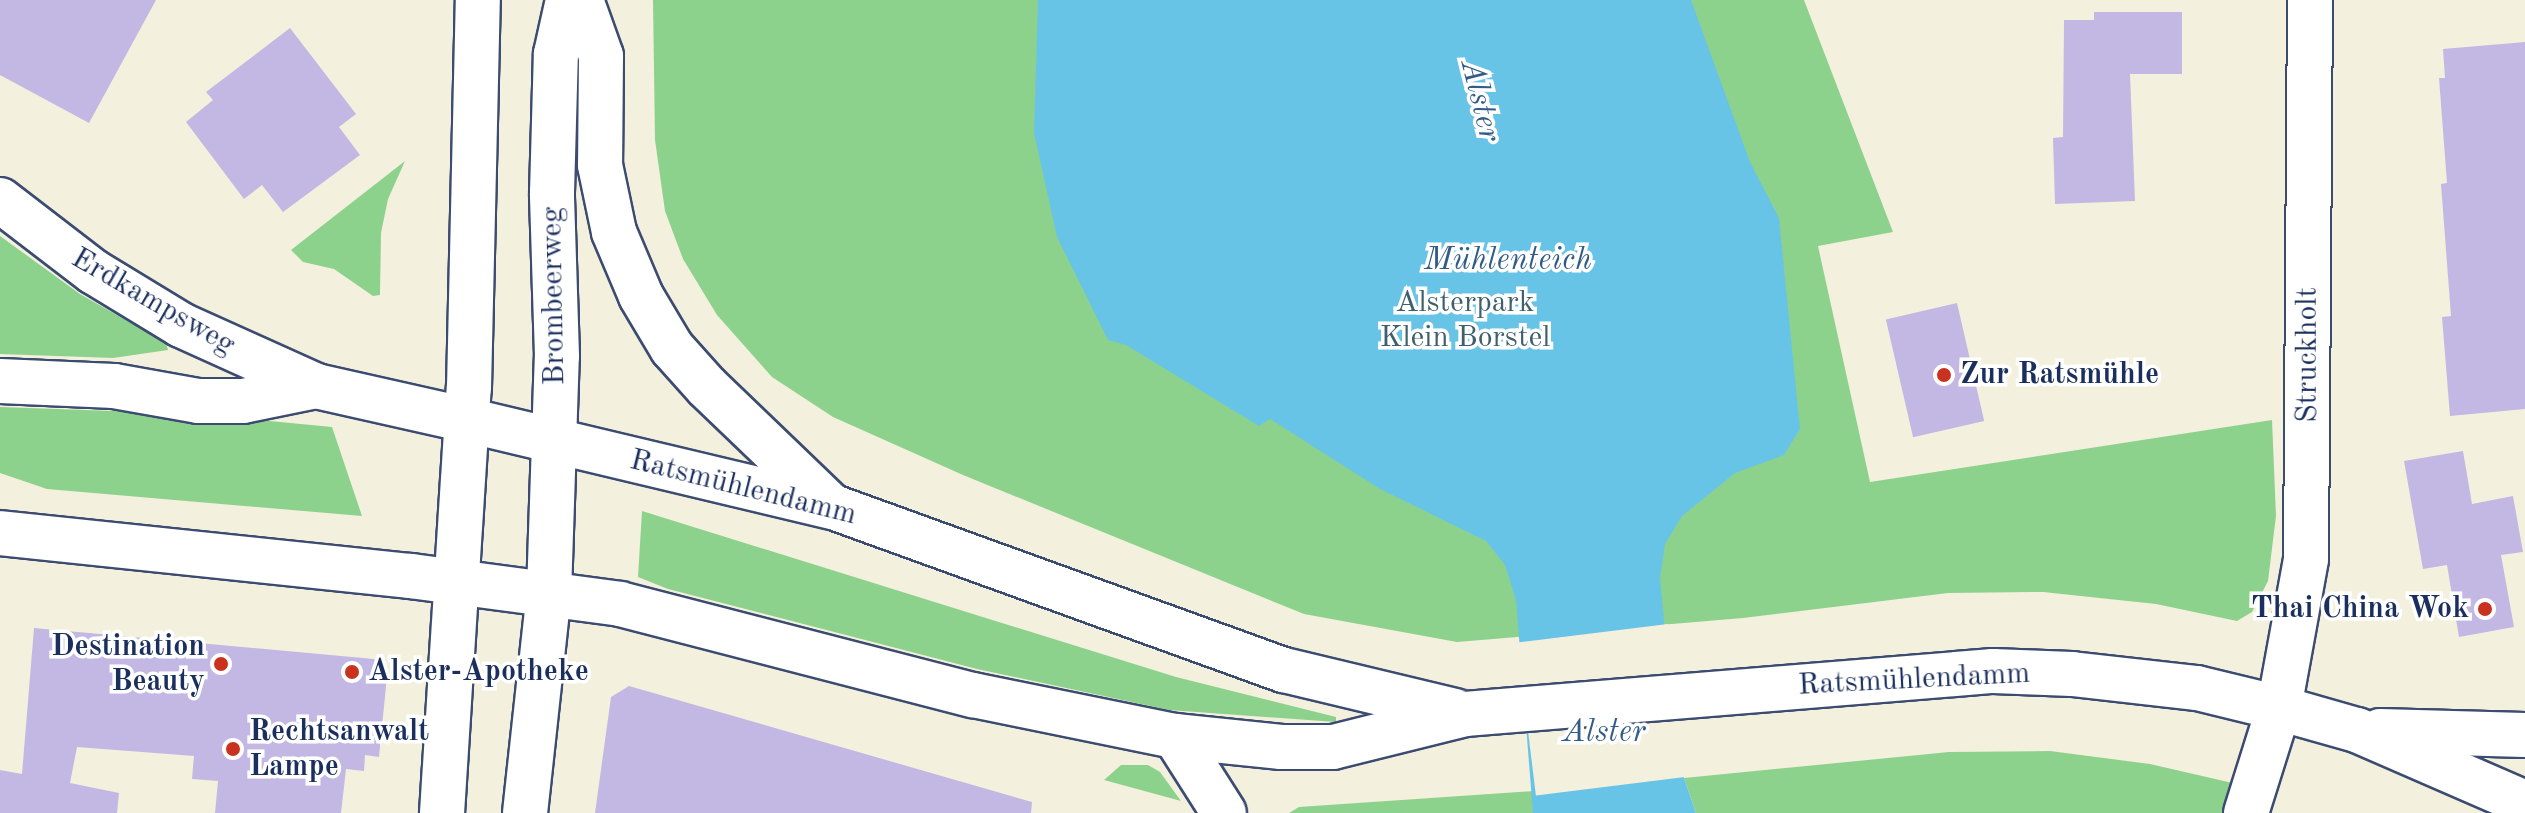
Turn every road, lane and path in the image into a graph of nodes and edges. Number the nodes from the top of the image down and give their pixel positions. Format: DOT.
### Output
graph roads {
  1 [pos="478,0"];
  2 [pos="568,0"];
  3 [pos="581,0"];
  4 [pos="2310,0"];
  5 [pos="0,200"];
  6 [pos="0,381"];
  7 [pos="316,386"];
  8 [pos="467,420"];
  9 [pos="554,440"];
  10 [pos="833,507"];
  11 [pos="8,530"];
  12 [pos="458,582"];
  13 [pos="549,593"];
  14 [pos="2279,708"];
  15 [pos="1465,714"];
  16 [pos="2357,730"];
  17 [pos="2525,735"];
  18 [pos="1175,736"];
  19 [pos="2525,803"];
  20 [pos="442,813"];
  21 [pos="525,813"];
  22 [pos="1224,813"];
  23 [pos="2246,813"];
  1 -- 8 [label="main road"];
  2 -- 9 [label="main road, Brombeerweg"];
  3 -- 10 [label="main road"];
  4 -- 14 [label="main road, Struckholt"];
  5 -- 7 [label="main road, Erdkampsweg"];
  6 -- 7 [label="main road, Ratsmühlendamm"];
  7 -- 8 [label="main road, Ratsmühlendamm"];
  8 -- 9 [label="main road, Ratsmühlendamm"];
  8 -- 12 [label="main road"];
  9 -- 10 [label="main road, Ratsmühlendamm"];
  9 -- 13 [label="main road, Brombeerweg"];
  10 -- 15 [label="main road, Ratsmühlendamm"];
  11 -- 12 [label="main road, Ratsmühlendamm"];
  12 -- 13 [label="main road, Ratsmühlendamm"];
  12 -- 20 [label="main road"];
  13 -- 18 [label="main road, Ratsmühlendamm"];
  13 -- 21 [label="main road, Brombeerweg"];
  14 -- 15 [label="main road, Ratsmühlendamm"];
  14 -- 16 [label="main road, Ratsmühlendamm"];
  14 -- 23 [label="main road, Struckholt"];
  15 -- 18 [label="main road, Ratsmühlendamm"];
  16 -- 17 [label="main road, Ratsmühlendamm"];
  16 -- 19 [label="main road, Ratsmühlendamm"];
  18 -- 22 [label="main road"];
}
